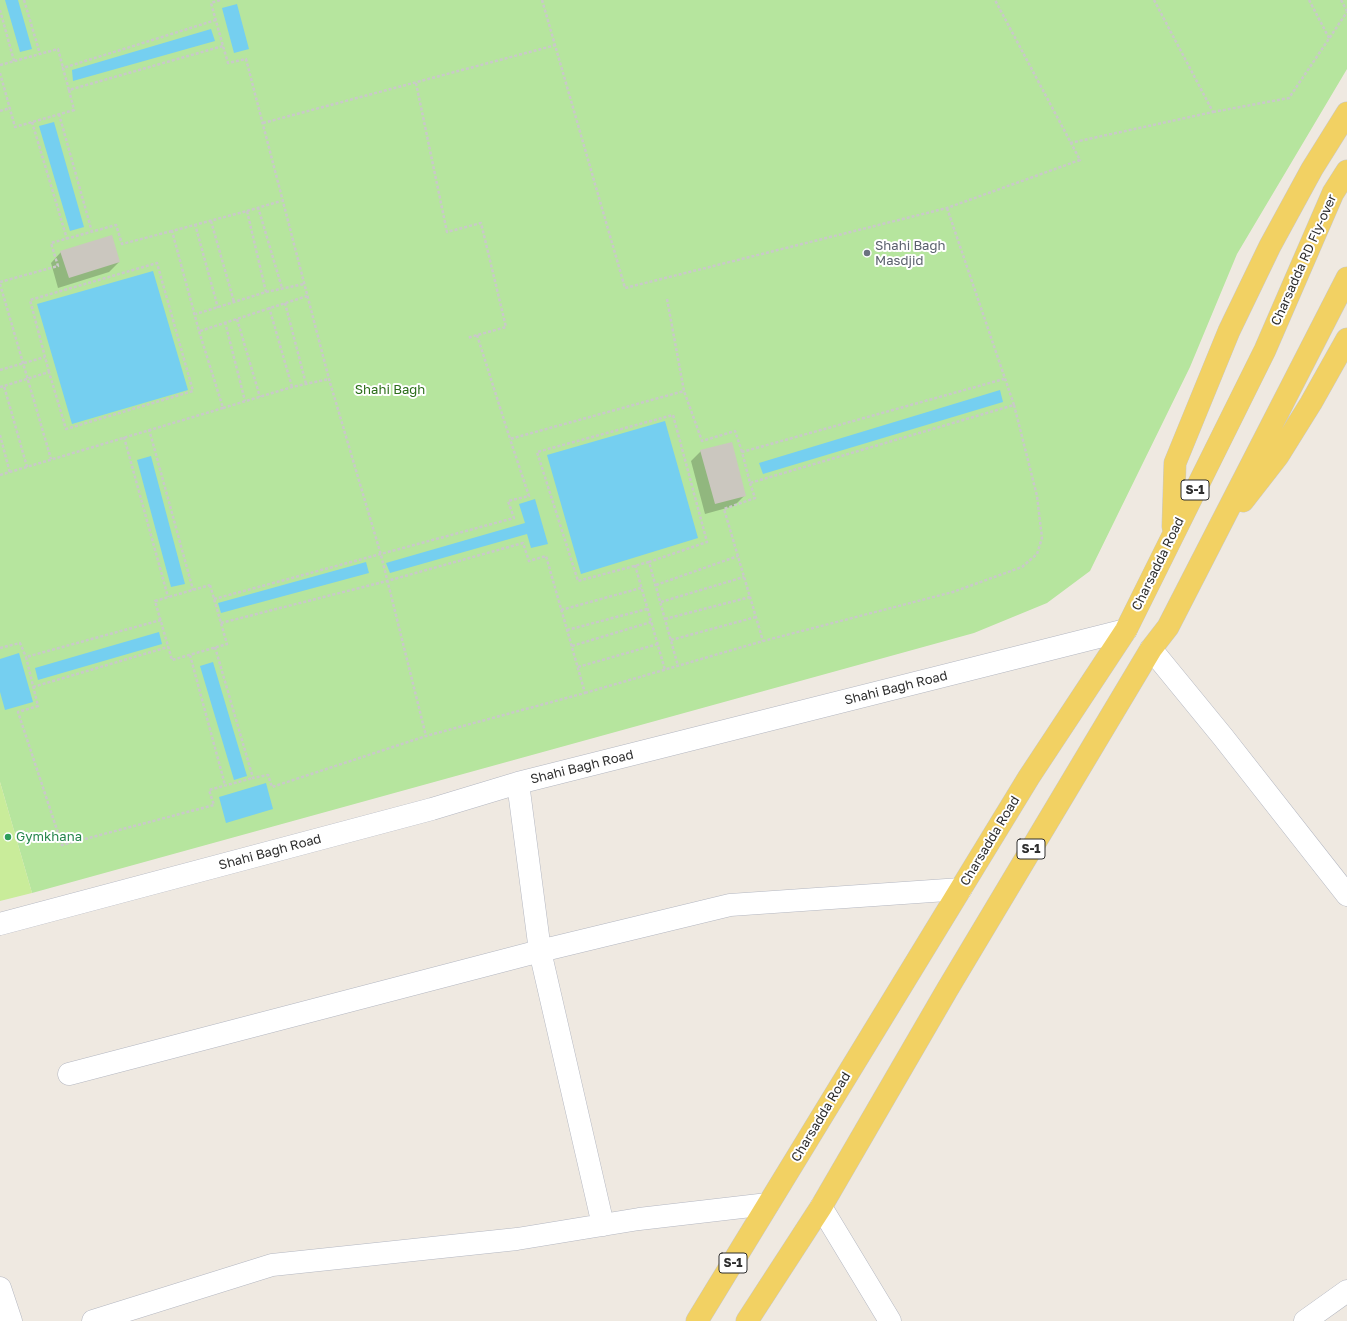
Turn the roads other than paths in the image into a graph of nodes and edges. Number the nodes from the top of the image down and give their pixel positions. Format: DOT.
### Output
graph roads {
  1 [pos="1347,113"];
  2 [pos="1347,171"];
  3 [pos="1347,278"];
  4 [pos="1347,339"];
  5 [pos="1265,350"];
  6 [pos="1173,534"];
  7 [pos="1210,544"];
  8 [pos="1168,627"];
  9 [pos="1126,630"];
  10 [pos="1151,649"];
  11 [pos="518,783"];
  12 [pos="961,889"];
  13 [pos="1347,895"];
  14 [pos="0,924"];
  15 [pos="540,951"];
  16 [pos="69,1074"];
  17 [pos="768,1204"];
  18 [pos="821,1207"];
  19 [pos="603,1225"];
  20 [pos="0,1288"];
  21 [pos="1347,1291"];
  22 [pos="11,1321"];
  23 [pos="93,1321"];
  24 [pos="697,1321"];
  25 [pos="747,1321"];
  26 [pos="890,1321"];
  27 [pos="1305,1321"];
  1 -- 6 [label="main road"];
  2 -- 5 [label="main road, Charsadda RD Fly-over"];
  3 -- 7 [label="main road, S-1"];
  4 -- 7 [label="main road"];
  5 -- 6 [label="main road, Charsadda Road / S-1"];
  6 -- 9 [label="main road, Charsadda Road / S-1"];
  7 -- 8 [label="main road, S-1"];
  8 -- 9 [label="main road, Shahi Bagh Road"];
  8 -- 10 [label="main road, S-1"];
  9 -- 11 [label="street, Shahi Bagh Road"];
  9 -- 12 [label="main road, Charsadda Road / S-1"];
  10 -- 13 [label="street"];
  10 -- 18 [label="main road, S-1"];
  11 -- 14 [label="street, Shahi Bagh Road"];
  11 -- 15 [label="street"];
  12 -- 15 [label="street"];
  12 -- 17 [label="main road, Charsadda Road / S-1"];
  15 -- 16 [label="street"];
  15 -- 19 [label="street"];
  17 -- 19 [label="street"];
  17 -- 24 [label="main road, Charsadda Road / S-1"];
  18 -- 25 [label="main road, S-1"];
  18 -- 26 [label="street"];
  19 -- 23 [label="street"];
  20 -- 22 [label="street"];
  21 -- 27 [label="street"];
}
